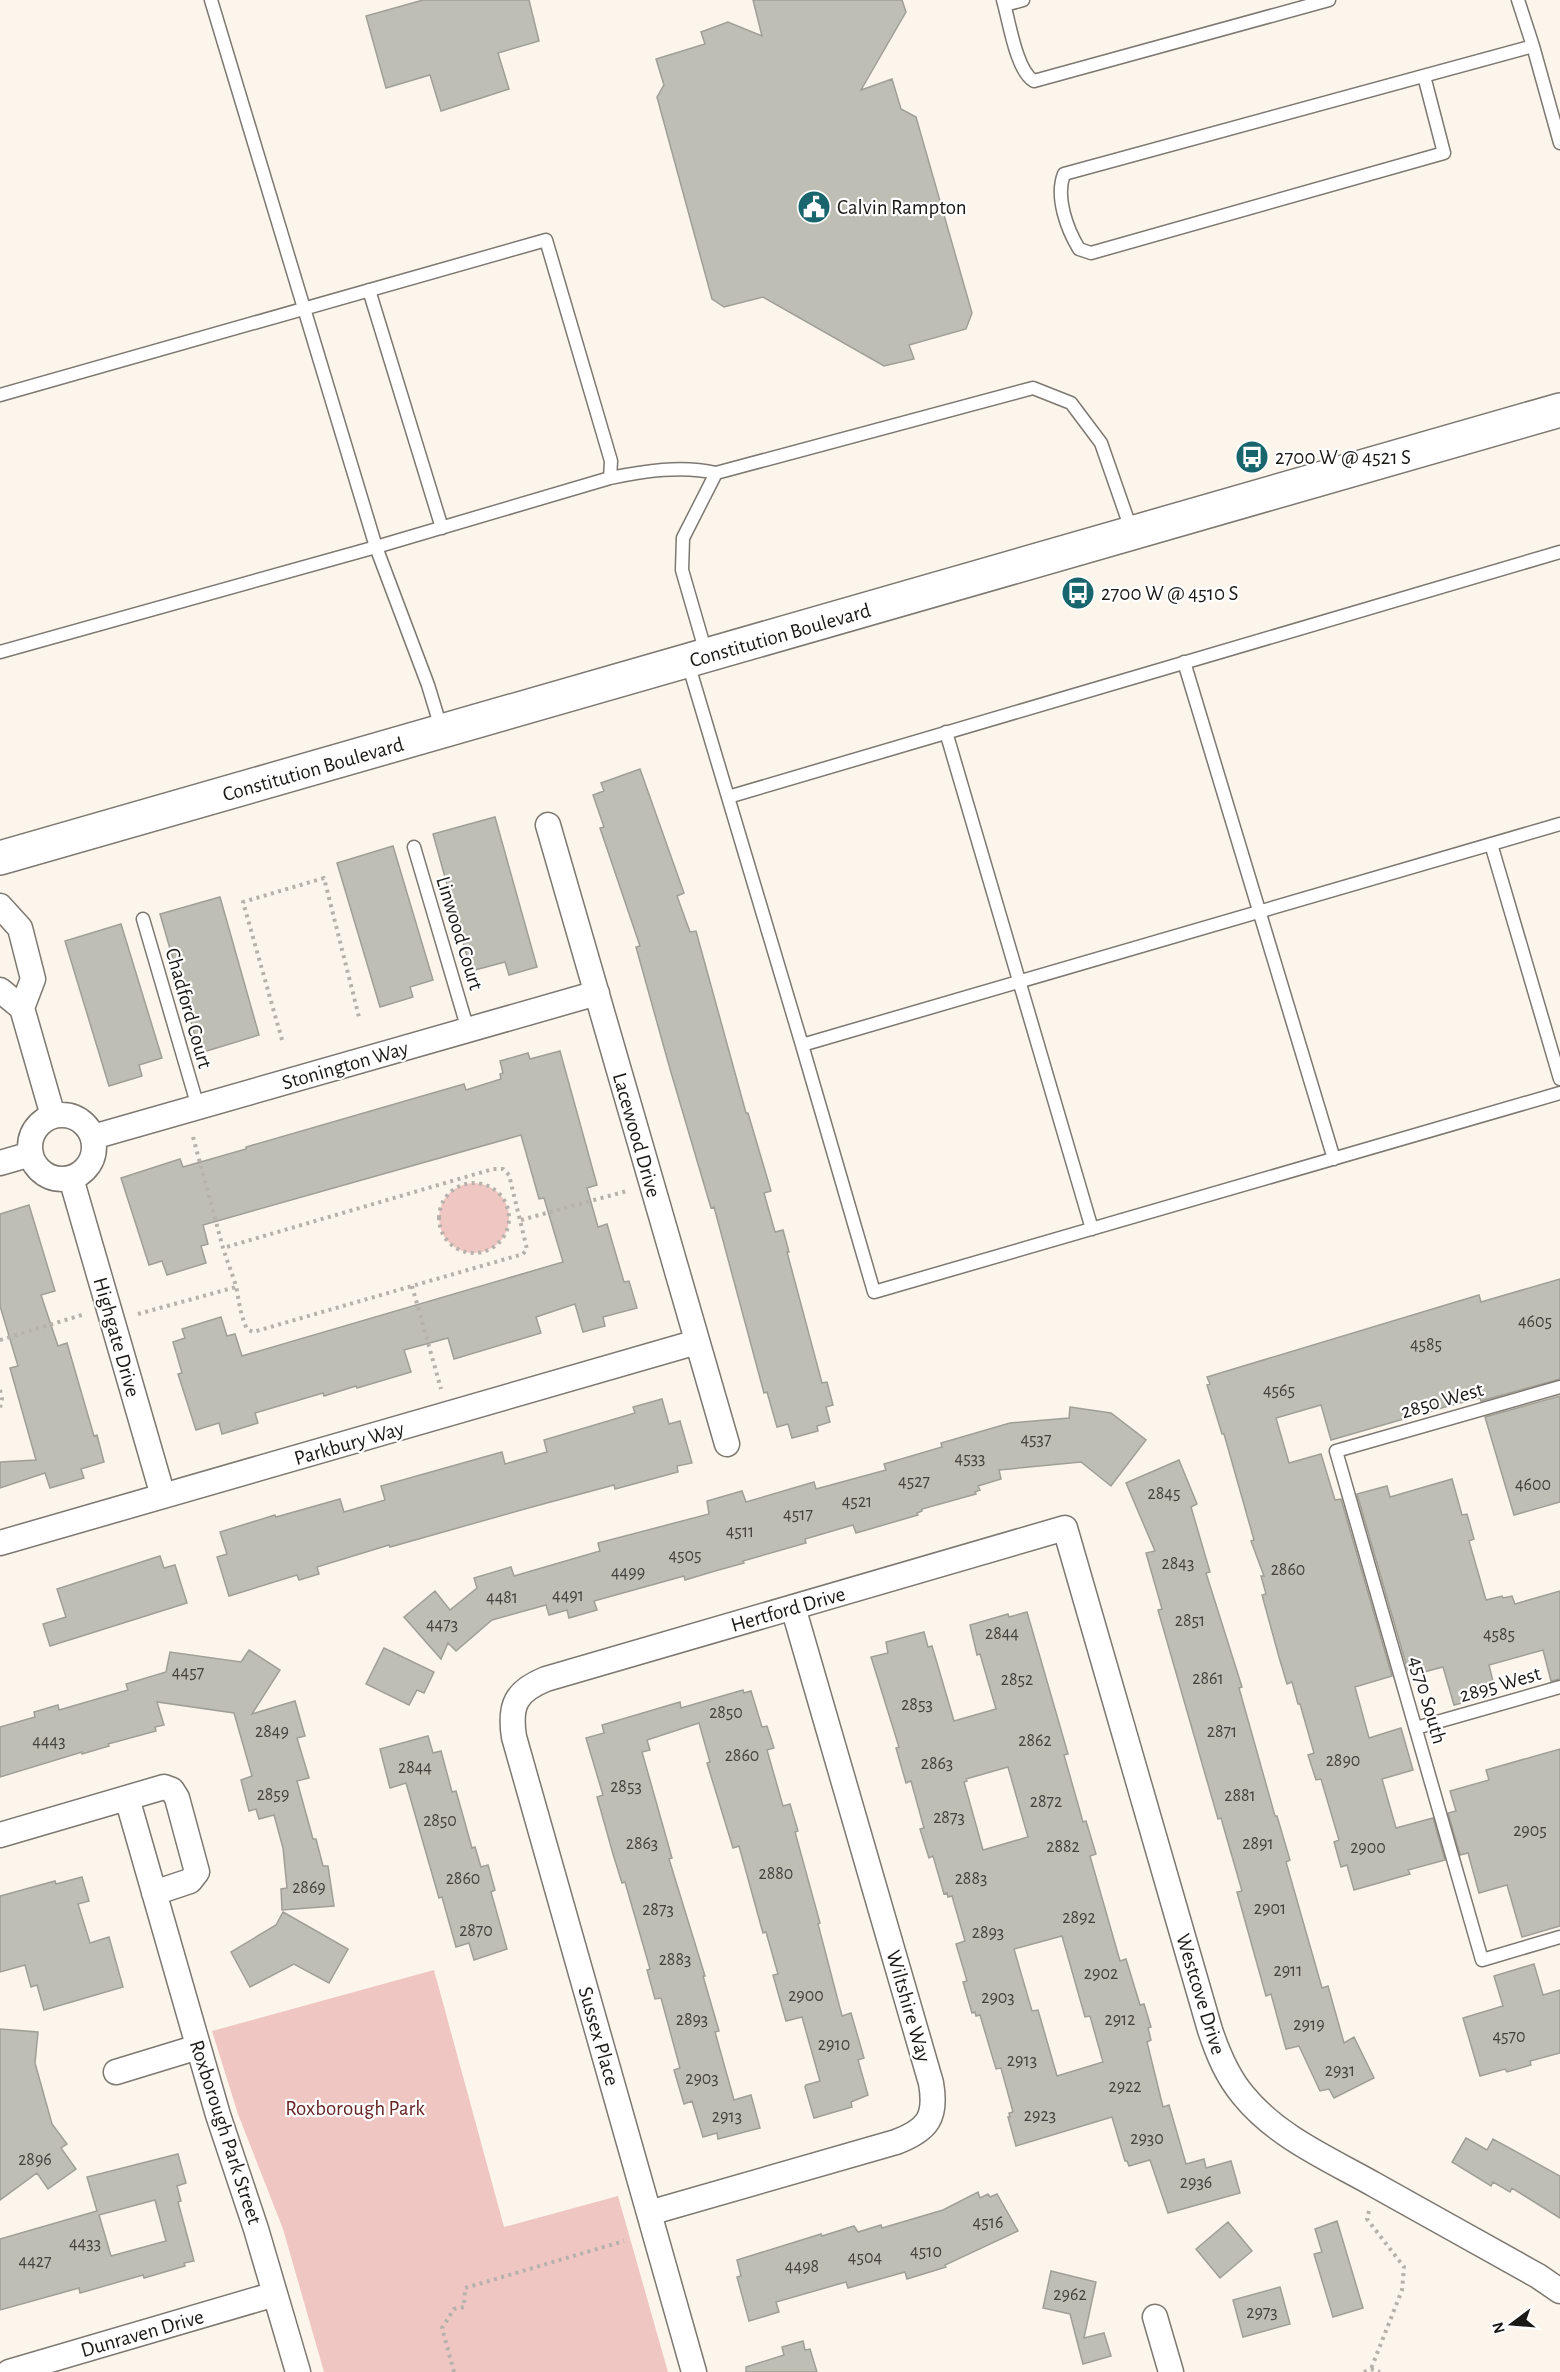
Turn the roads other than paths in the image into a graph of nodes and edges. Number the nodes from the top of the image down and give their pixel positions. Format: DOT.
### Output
graph roads {
  1 [pos="211,0"];
  2 [pos="1023,0"];
  3 [pos="1329,0"];
  4 [pos="1518,0"];
  5 [pos="1004,3"];
  6 [pos="1533,46"];
  7 [pos="1424,76"];
  8 [pos="1560,143"];
  9 [pos="369,290"];
  10 [pos="305,308"];
  11 [pos="0,395"];
  12 [pos="1560,410"];
  13 [pos="716,473"];
  14 [pos="610,478"];
  15 [pos="442,528"];
  16 [pos="1132,534"];
  17 [pos="376,548"];
  18 [pos="1560,552"];
  19 [pos="0,652"];
  20 [pos="697,659"];
  21 [pos="1184,662"];
  22 [pos="442,732"];
  23 [pos="946,732"];
  24 [pos="728,797"];
  25 [pos="1560,824"];
  26 [pos="548,825"];
  27 [pos="1491,844"];
  28 [pos="414,847"];
  29 [pos="0,858"];
  30 [pos="0,906"];
  31 [pos="1260,911"];
  32 [pos="143,919"];
  33 [pos="1019,981"];
  34 [pos="0,990"];
  35 [pos="597,993"];
  36 [pos="22,1008"];
  37 [pos="468,1030"];
  38 [pos="802,1045"];
  39 [pos="1560,1078"];
  40 [pos="1560,1093"];
  41 [pos="198,1107"];
  42 [pos="53,1116"];
  43 [pos="93,1137"];
  44 [pos="31,1154"];
  45 [pos="1334,1159"];
  46 [pos="0,1163"];
  47 [pos="71,1178"];
  48 [pos="1092,1229"];
  49 [pos="697,1342"];
  50 [pos="1560,1386"];
  51 [pos="727,1444"];
  52 [pos="1336,1451"];
  53 [pos="163,1496"];
  54 [pos="1065,1528"];
  55 [pos="0,1543"];
  56 [pos="793,1607"];
  57 [pos="1560,1687"];
  58 [pos="516,1699"];
  59 [pos="1416,1728"];
  60 [pos="127,1798"];
  61 [pos="0,1835"];
  62 [pos="154,1893"];
  63 [pos="1560,1937"];
  64 [pos="198,2047"];
  65 [pos="116,2072"];
  66 [pos="649,2213"];
  67 [pos="1560,2291"];
  68 [pos="275,2294"];
  69 [pos="1155,2317"];
  70 [pos="9,2372"];
  71 [pos="298,2372"];
  72 [pos="694,2372"];
  73 [pos="1171,2372"];
  1 -- 10 [label="lane"];
  2 -- 5 [label="lane"];
  3 -- 5 [label="lane"];
  4 -- 6 [label="lane"];
  6 -- 7 [label="lane"];
  6 -- 8 [label="lane"];
  7 -- 7 [label="lane"];
  9 -- 10 [label="lane"];
  9 -- 14 [label="lane"];
  9 -- 15 [label="lane"];
  10 -- 11 [label="lane"];
  10 -- 17 [label="lane"];
  12 -- 16 [label="main road, Constitution Boulevard"];
  13 -- 14 [label="lane"];
  13 -- 16 [label="lane"];
  13 -- 20 [label="lane"];
  14 -- 15 [label="lane"];
  15 -- 17 [label="lane"];
  16 -- 20 [label="main road, Constitution Boulevard"];
  17 -- 19 [label="lane"];
  17 -- 22 [label="lane"];
  18 -- 21 [label="lane"];
  20 -- 22 [label="main road, Constitution Boulevard"];
  20 -- 24 [label="lane"];
  21 -- 23 [label="lane"];
  21 -- 31 [label="lane"];
  22 -- 29 [label="main road, Constitution Boulevard"];
  23 -- 24 [label="lane"];
  23 -- 33 [label="lane"];
  24 -- 38 [label="lane"];
  25 -- 27 [label="lane"];
  26 -- 35 [label="street, Lacewood Drive"];
  27 -- 31 [label="lane"];
  27 -- 39 [label="lane"];
  28 -- 37 [label="lane, Linwood Court"];
  30 -- 36 [label="street"];
  31 -- 33 [label="lane"];
  31 -- 45 [label="lane"];
  32 -- 41 [label="lane, Chadford Court"];
  33 -- 38 [label="lane"];
  33 -- 48 [label="lane"];
  34 -- 36 [label="street"];
  35 -- 37 [label="street, Stonington Way"];
  35 -- 49 [label="street, Lacewood Drive"];
  36 -- 42 [label="street"];
  37 -- 41 [label="street, Stonington Way"];
  38 -- 48 [label="lane"];
  40 -- 45 [label="lane"];
  41 -- 43 [label="street, Stonington Way"];
  42 -- 43 [label="street"];
  42 -- 44 [label="street"];
  43 -- 47 [label="street"];
  44 -- 46 [label="street"];
  44 -- 47 [label="street"];
  45 -- 48 [label="lane"];
  47 -- 53 [label="street, Highgate Drive"];
  49 -- 51 [label="street, Lacewood Drive"];
  49 -- 53 [label="street, Parkbury Way"];
  50 -- 52 [label="lane, 2850 West"];
  52 -- 59 [label="lane, 4570 South"];
  53 -- 55 [label="street, Parkbury Way"];
  54 -- 56 [label="street, Hertford Drive"];
  54 -- 67 [label="street, Westcove Drive"];
  56 -- 58 [label="street, Hertford Drive"];
  56 -- 66 [label="street, Wiltshire Way"];
  57 -- 59 [label="lane, 2895 West"];
  58 -- 66 [label="street, Sussex Place"];
  59 -- 63 [label="lane, 4570 South"];
  60 -- 61 [label="street"];
  60 -- 62 [label="street, Roxborough Park Street"];
  60 -- 62 [label="street"];
  62 -- 64 [label="street, Roxborough Park Street"];
  64 -- 65 [label="street"];
  64 -- 68 [label="street, Roxborough Park Street"];
  66 -- 72 [label="street, Sussex Place"];
  68 -- 70 [label="street, Dunraven Drive"];
  68 -- 71 [label="street, Roxborough Park Street"];
  69 -- 73 [label="street"];
}
